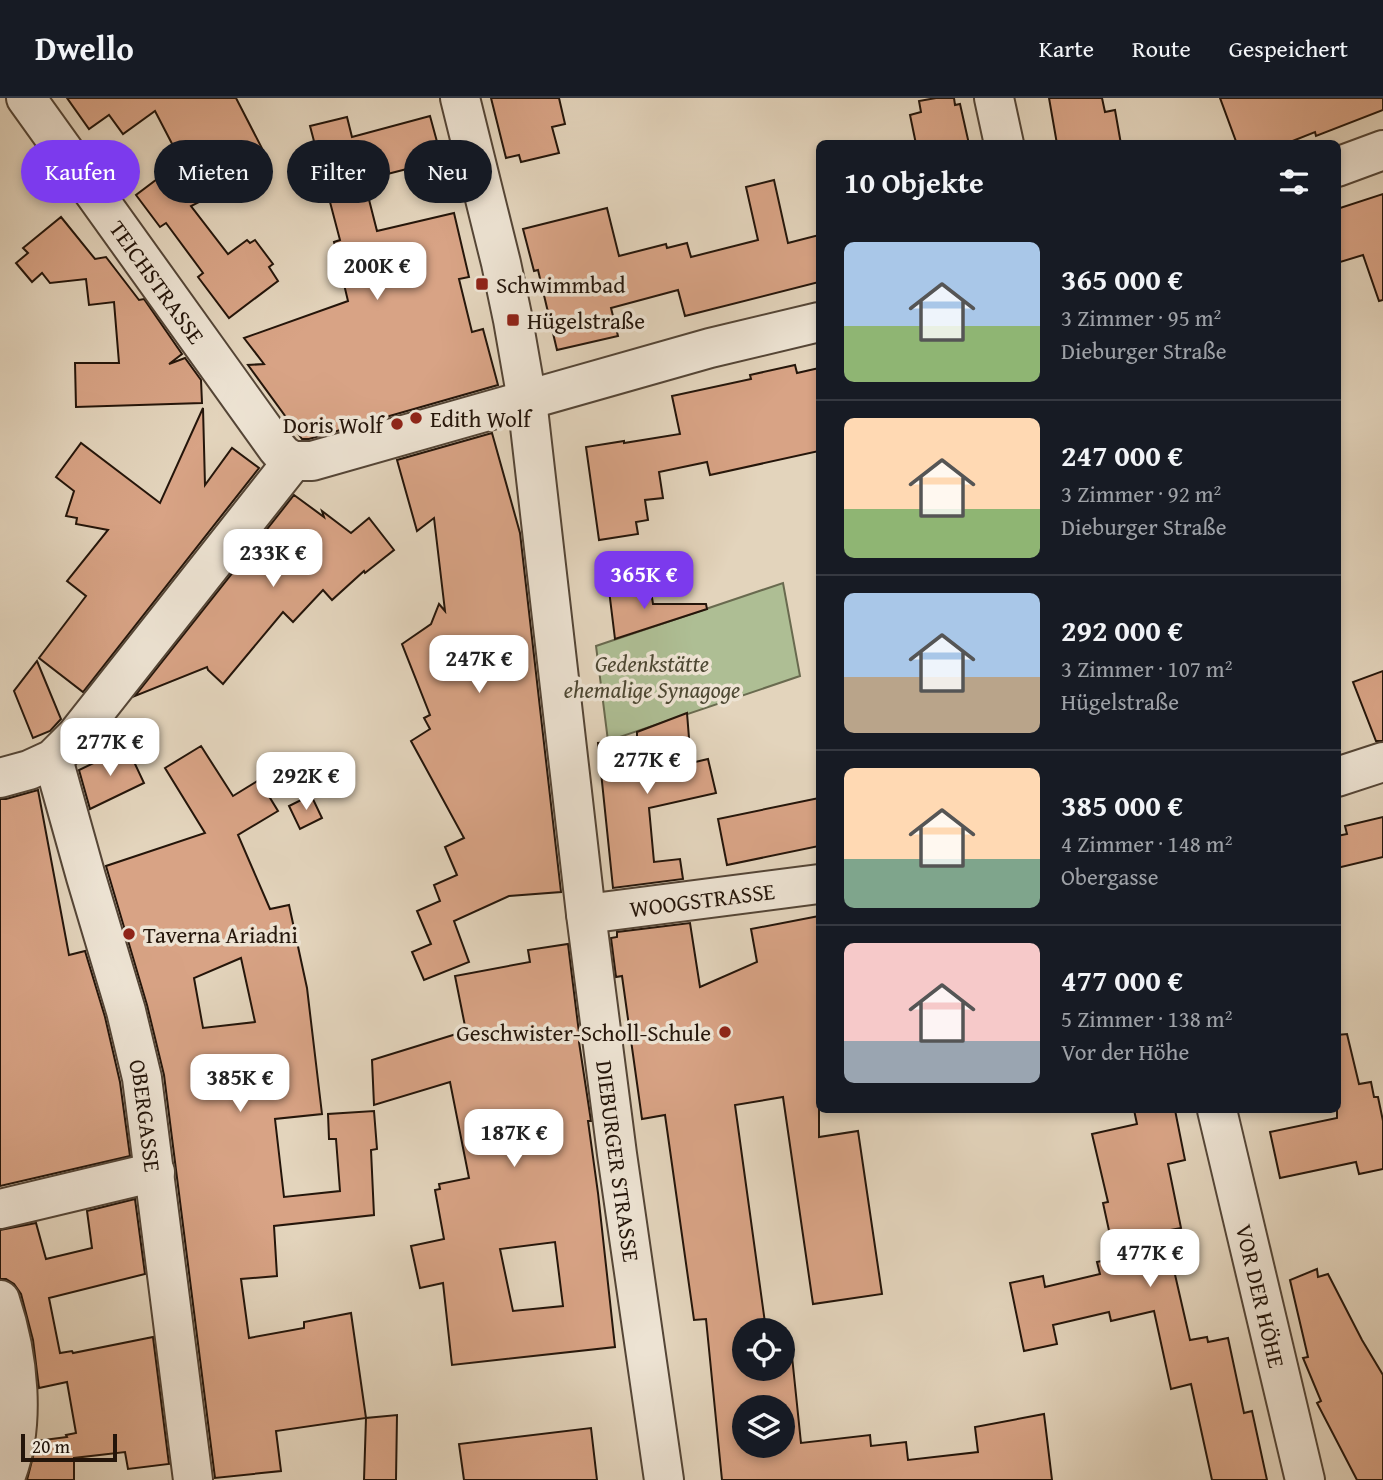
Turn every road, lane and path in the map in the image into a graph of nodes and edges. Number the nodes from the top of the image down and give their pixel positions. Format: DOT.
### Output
graph roads {
  1 [pos="26,98"];
  2 [pos="460,98"];
  3 [pos="995,98"];
  4 [pos="1003,140"];
  5 [pos="1383,150"];
  6 [pos="1341,166"];
  7 [pos="816,324"];
  8 [pos="527,400"];
  9 [pos="293,460"];
  10 [pos="53,759"];
  11 [pos="1383,762"];
  12 [pos="1341,776"];
  13 [pos="0,778"];
  14 [pos="816,884"];
  15 [pos="586,914"];
  16 [pos="1218,1113"];
  17 [pos="155,1172"];
  18 [pos="0,1209"];
  19 [pos="0,1300"];
  20 [pos="4,1480"];
  21 [pos="193,1480"];
  22 [pos="664,1480"];
  23 [pos="1305,1480"];
  1 -- 9 [label="street, TEICHSTRASSE"];
  2 -- 8 [label="street, DIEBURGER STRASSE"];
  3 -- 4 [label="street"];
  5 -- 6 [label="street"];
  7 -- 8 [label="street"];
  8 -- 9 [label="street"];
  8 -- 15 [label="street, DIEBURGER STRASSE"];
  9 -- 10 [label="street"];
  10 -- 13 [label="street"];
  10 -- 17 [label="street, OBERGASSE"];
  11 -- 12 [label="street"];
  14 -- 15 [label="street, WOOGSTRASSE"];
  15 -- 22 [label="street, DIEBURGER STRASSE"];
  16 -- 23 [label="street, VOR DER HÖHE"];
  17 -- 18 [label="street"];
  17 -- 21 [label="street, OBERGASSE"];
  19 -- 20 [label="street"];
}
